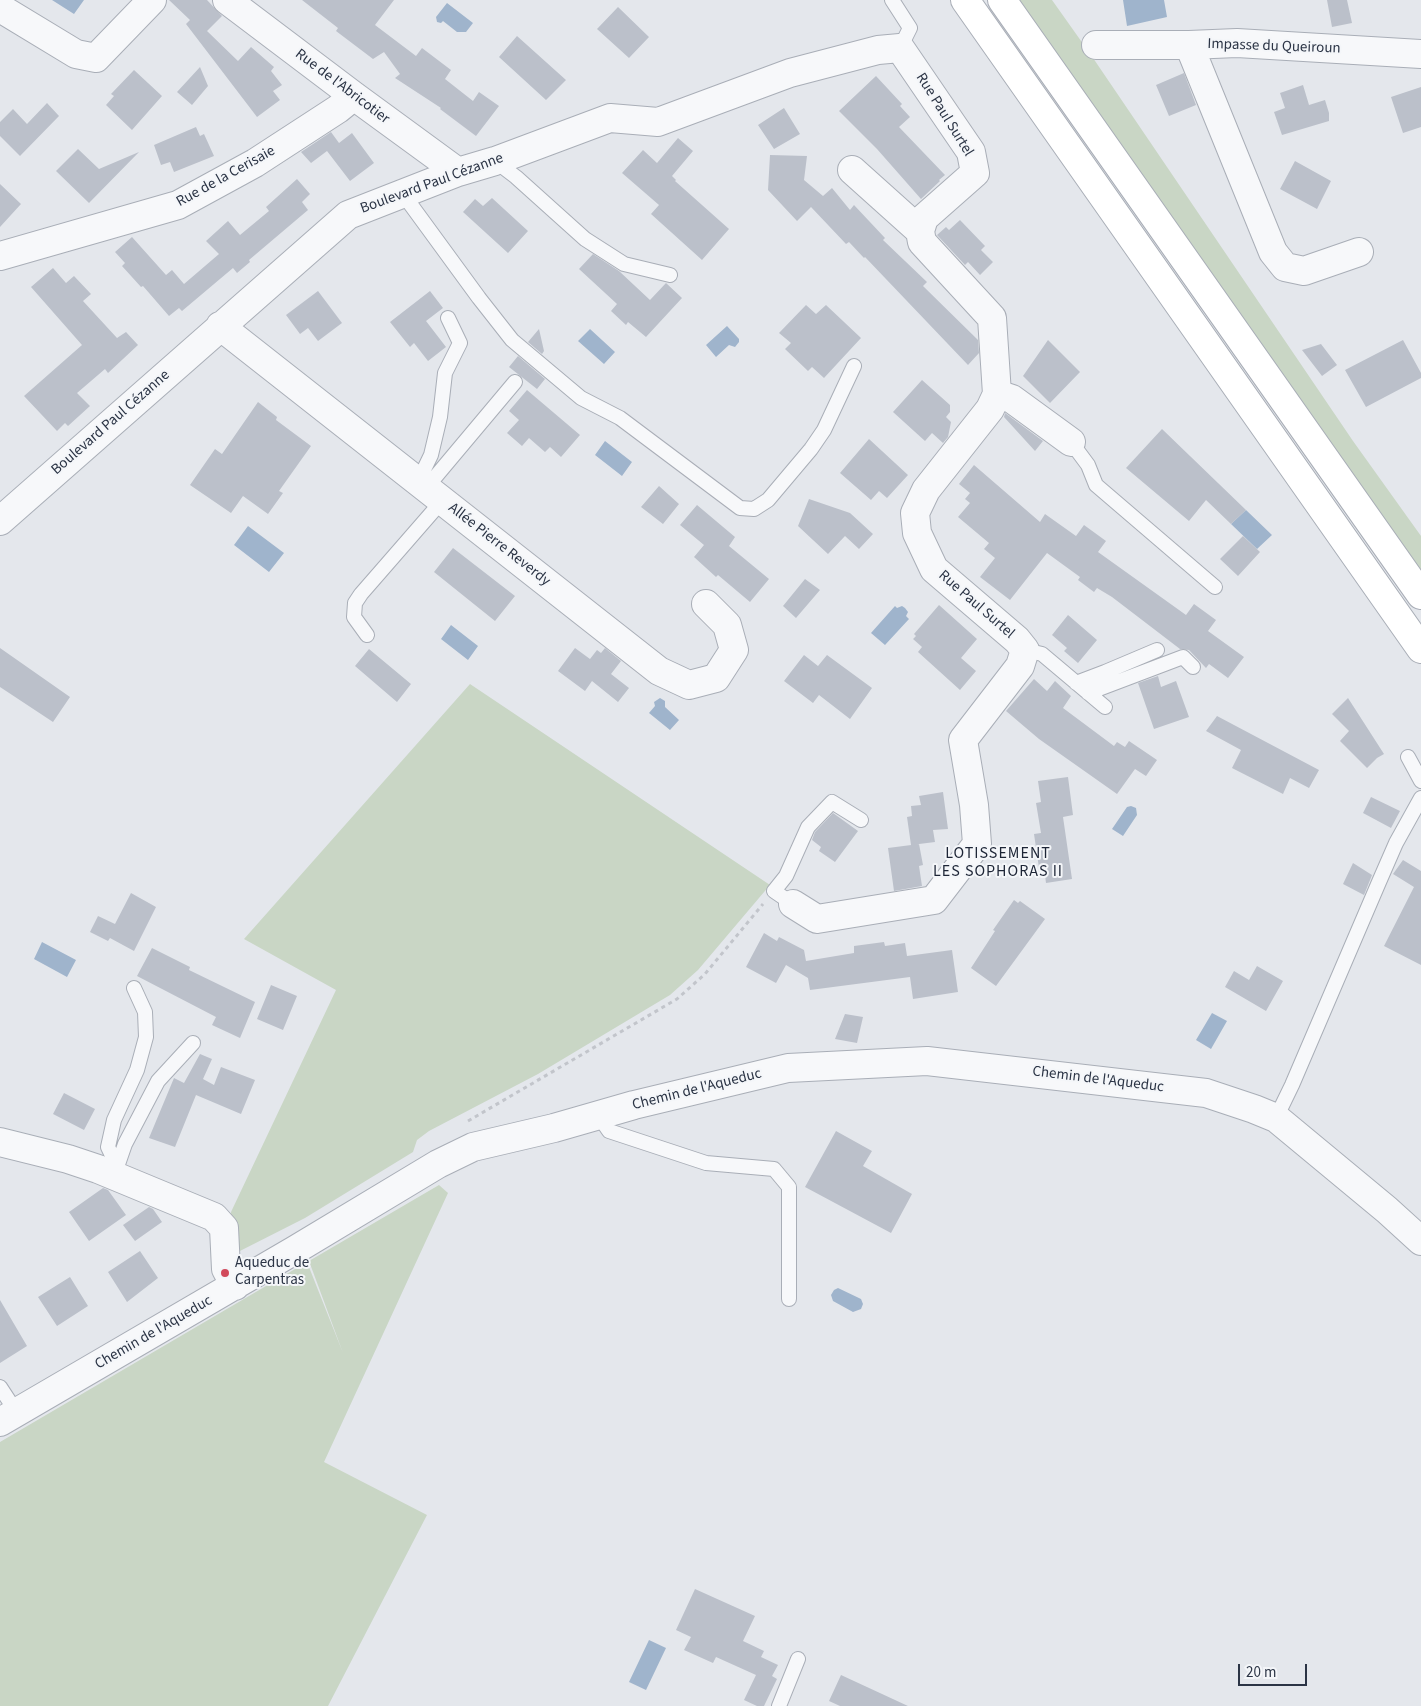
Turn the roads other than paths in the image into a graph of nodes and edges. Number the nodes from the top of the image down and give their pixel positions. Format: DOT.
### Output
graph roads {
  1 [pos="152,0"];
  2 [pos="227,0"];
  3 [pos="892,0"];
  4 [pos="965,0"];
  5 [pos="1002,0"];
  6 [pos="0,8"];
  7 [pos="1096,45"];
  8 [pos="1189,45"];
  9 [pos="900,48"];
  10 [pos="1421,54"];
  11 [pos="354,96"];
  12 [pos="495,161"];
  13 [pos="852,170"];
  14 [pos="458,172"];
  15 [pos="403,194"];
  16 [pos="920,231"];
  17 [pos="1359,252"];
  18 [pos="0,256"];
  19 [pos="670,275"];
  20 [pos="448,318"];
  21 [pos="220,326"];
  22 [pos="854,366"];
  23 [pos="515,382"];
  24 [pos="997,394"];
  25 [pos="1071,442"];
  26 [pos="429,490"];
  27 [pos="0,521"];
  28 [pos="1215,587"];
  29 [pos="1421,595"];
  30 [pos="706,604"];
  31 [pos="368,634"];
  32 [pos="1421,649"];
  33 [pos="1025,650"];
  34 [pos="1157,650"];
  35 [pos="1193,667"];
  36 [pos="1076,683"];
  37 [pos="1088,693"];
  38 [pos="1105,707"];
  39 [pos="1408,757"];
  40 [pos="1421,781"];
  41 [pos="1421,798"];
  42 [pos="861,820"];
  43 [pos="780,902"];
  44 [pos="134,988"];
  45 [pos="193,1043"];
  46 [pos="598,1116"];
  47 [pos="1276,1118"];
  48 [pos="0,1142"];
  49 [pos="116,1171"];
  50 [pos="1421,1241"];
  51 [pos="235,1286"];
  52 [pos="789,1299"];
  53 [pos="0,1387"];
  54 [pos="8,1417"];
  55 [pos="798,1659"];
  56 [pos="779,1706"];
  1 -- 6 [label="street"];
  2 -- 11 [label="street, Rue de l'Abricotier"];
  3 -- 9 [label="lane"];
  4 -- 32 [label="main road"];
  5 -- 29 [label="main road"];
  7 -- 8 [label="street, Impasse du Queiroun"];
  8 -- 10 [label="street, Impasse du Queiroun"];
  8 -- 17 [label="street"];
  9 -- 12 [label="street, Boulevard Paul Cézanne"];
  9 -- 16 [label="street, Rue Paul Surtel"];
  11 -- 14 [label="street, Rue de l'Abricotier"];
  11 -- 18 [label="street, Rue de la Cerisaie"];
  12 -- 14 [label="street, Boulevard Paul Cézanne"];
  12 -- 19 [label="lane"];
  13 -- 16 [label="street"];
  14 -- 15 [label="street, Boulevard Paul Cézanne"];
  15 -- 21 [label="street, Boulevard Paul Cézanne"];
  15 -- 22 [label="lane"];
  16 -- 24 [label="street"];
  20 -- 26 [label="lane"];
  21 -- 26 [label="street, Allée Pierre Reverdy"];
  21 -- 27 [label="street, Boulevard Paul Cézanne"];
  23 -- 26 [label="lane"];
  24 -- 25 [label="street"];
  24 -- 33 [label="street, Rue Paul Surtel"];
  25 -- 28 [label="lane"];
  26 -- 30 [label="street, Allée Pierre Reverdy"];
  26 -- 31 [label="lane"];
  33 -- 36 [label="lane"];
  33 -- 43 [label="street, Rue Paul Surtel"];
  34 -- 36 [label="lane"];
  35 -- 37 [label="lane"];
  36 -- 37 [label="lane"];
  37 -- 38 [label="lane"];
  39 -- 40 [label="lane"];
  41 -- 47 [label="lane"];
  42 -- 43 [label="lane"];
  44 -- 49 [label="lane"];
  45 -- 49 [label="lane"];
  46 -- 47 [label="street, Chemin de l'Aqueduc"];
  46 -- 51 [label="street, Chemin de l'Aqueduc"];
  46 -- 52 [label="lane"];
  47 -- 50 [label="street, Chemin de l'Aqueduc"];
  48 -- 49 [label="street"];
  49 -- 51 [label="street"];
  51 -- 54 [label="street, Chemin de l'Aqueduc"];
  53 -- 54 [label="lane"];
  55 -- 56 [label="lane"];
}
